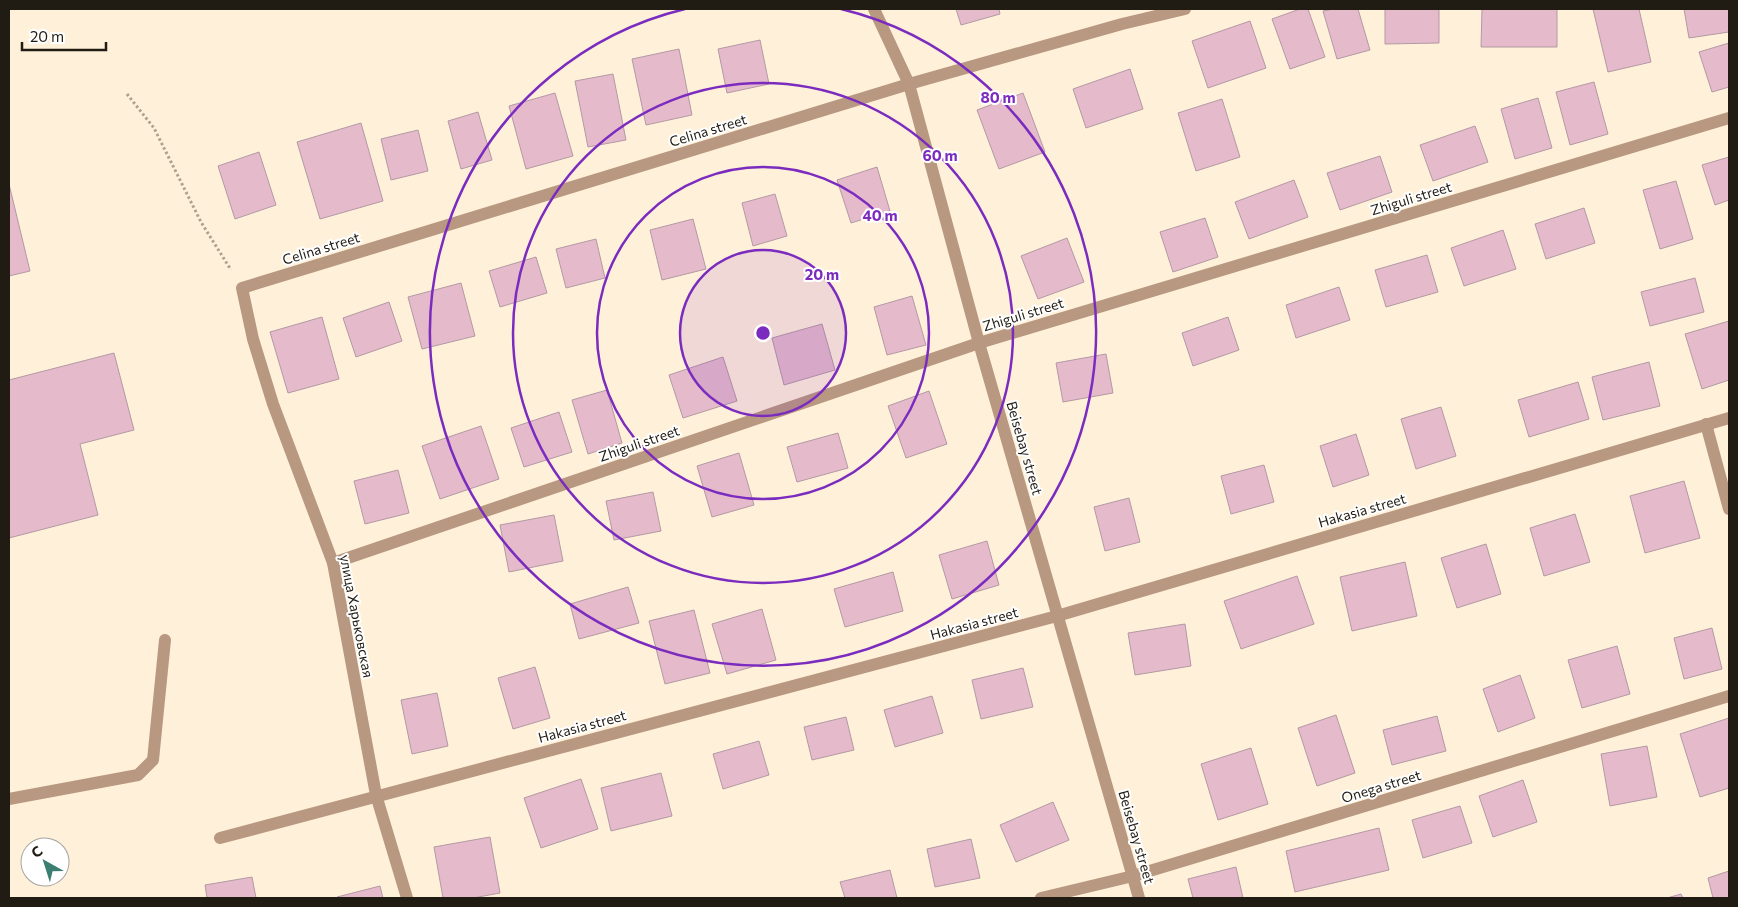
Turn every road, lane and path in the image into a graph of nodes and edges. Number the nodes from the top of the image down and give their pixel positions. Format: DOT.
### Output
graph roads {
  1 [pos="874,9"];
  2 [pos="1185,9"];
  3 [pos="909,84"];
  4 [pos="127,94"];
  5 [pos="1729,118"];
  6 [pos="242,288"];
  7 [pos="980,343"];
  8 [pos="1729,418"];
  9 [pos="1706,424"];
  10 [pos="1729,510"];
  11 [pos="333,563"];
  12 [pos="1057,616"];
  13 [pos="165,640"];
  14 [pos="1729,696"];
  15 [pos="376,795"];
  16 [pos="9,799"];
  17 [pos="220,838"];
  18 [pos="1133,876"];
  19 [pos="407,898"];
  20 [pos="1041,898"];
  21 [pos="1139,898"];
  1 -- 3 [label="street, Beisebay street"];
  2 -- 3 [label="street, Celina street"];
  3 -- 6 [label="street, Celina street"];
  3 -- 7 [label="street, Beisebay street"];
  4 -- 6 [label="path"];
  5 -- 7 [label="street, Zhiguli street"];
  6 -- 11 [label="street, улица Харьковская"];
  7 -- 11 [label="street, Zhiguli street"];
  7 -- 12 [label="street, Beisebay street"];
  8 -- 9 [label="street, Hakasia street"];
  9 -- 10 [label="street"];
  9 -- 12 [label="street, Hakasia street"];
  11 -- 15 [label="street, улица Харьковская"];
  12 -- 15 [label="street, Hakasia street"];
  12 -- 18 [label="street, Beisebay street"];
  13 -- 16 [label="street"];
  14 -- 18 [label="street, Onega street"];
  15 -- 17 [label="street, Hakasia street"];
  15 -- 19 [label="street, улица Харьковская"];
  18 -- 20 [label="street, Onega street"];
  18 -- 21 [label="street, Beisebay street"];
}
